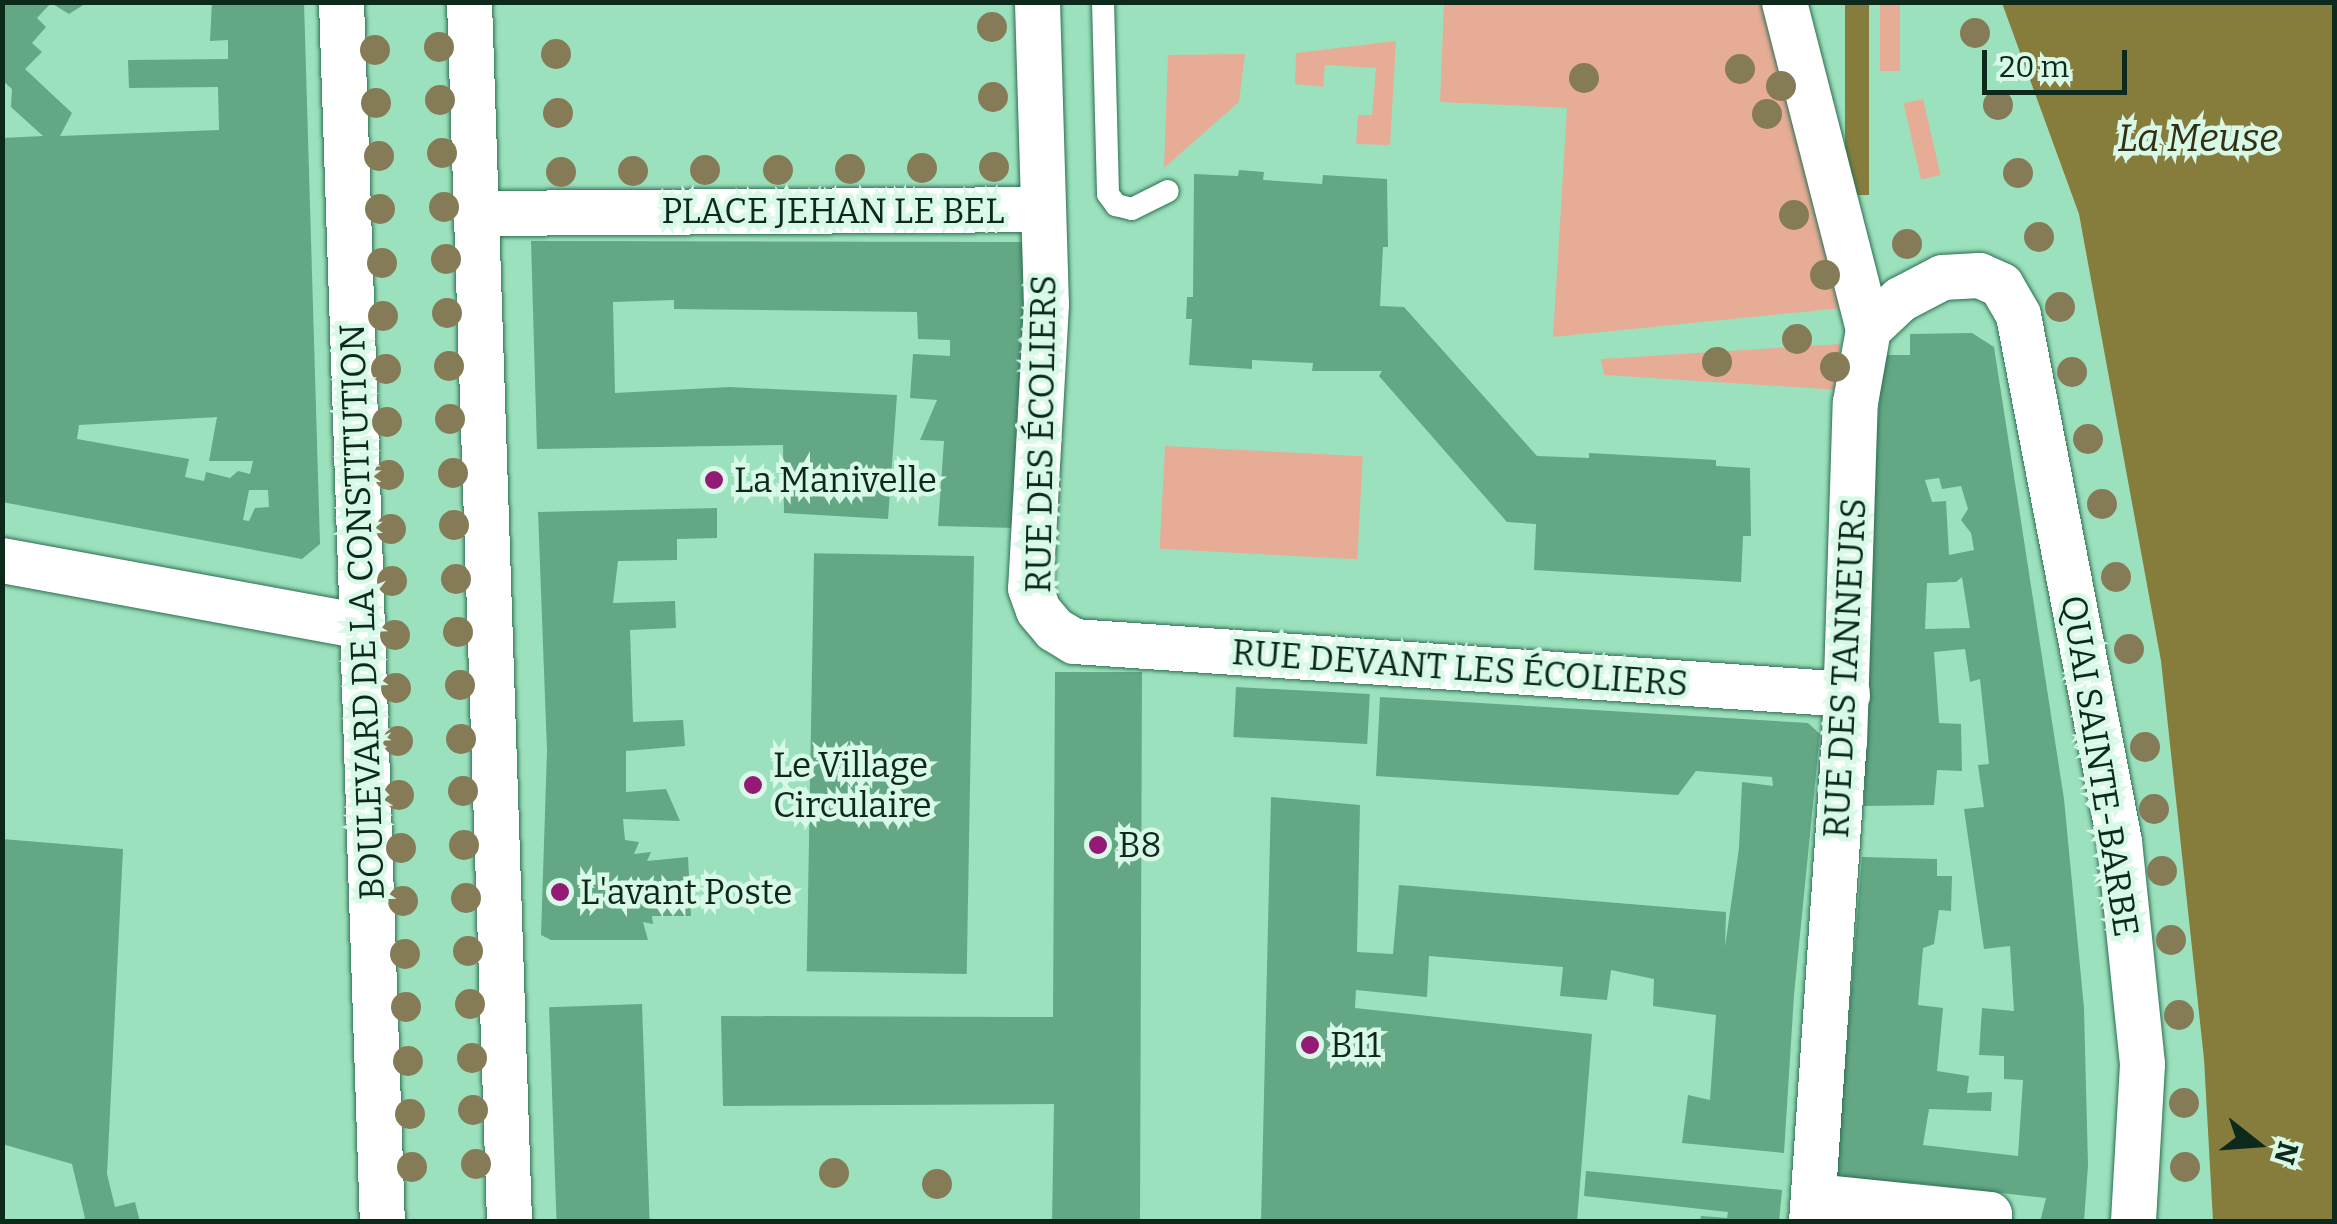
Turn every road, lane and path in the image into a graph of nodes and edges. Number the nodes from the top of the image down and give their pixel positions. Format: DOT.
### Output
graph roads {
  1 [pos="341,2"];
  2 [pos="469,2"];
  3 [pos="1037,2"];
  4 [pos="1103,2"];
  5 [pos="1784,2"];
  6 [pos="1168,192"];
  7 [pos="1044,209"];
  8 [pos="475,213"];
  9 [pos="1868,330"];
  10 [pos="2,560"];
  11 [pos="362,626"];
  12 [pos="1074,641"];
  13 [pos="1846,694"];
  14 [pos="1812,1208"];
  15 [pos="382,1222"];
  16 [pos="509,1222"];
  17 [pos="1989,1222"];
  18 [pos="2133,1222"];
  1 -- 11 [label="street, BOULEVARD DE LA CONSTITUTION"];
  2 -- 8 [label="street"];
  3 -- 7 [label="street, PLACE JEHAN LE BEL"];
  4 -- 6 [label="lane"];
  5 -- 9 [label="street"];
  7 -- 8 [label="street, PLACE JEHAN LE BEL"];
  7 -- 12 [label="street, RUE DES ÉCOLIERS"];
  8 -- 16 [label="street"];
  9 -- 13 [label="street, RUE DES TANNEURS"];
  9 -- 18 [label="street, QUAI SAINTE-BARBE"];
  10 -- 11 [label="street"];
  11 -- 15 [label="street, BOULEVARD DE LA CONSTITUTION"];
  12 -- 13 [label="street, RUE DEVANT LES ÉCOLIERS"];
  13 -- 14 [label="street, RUE DES TANNEURS"];
  14 -- 17 [label="street"];
}
